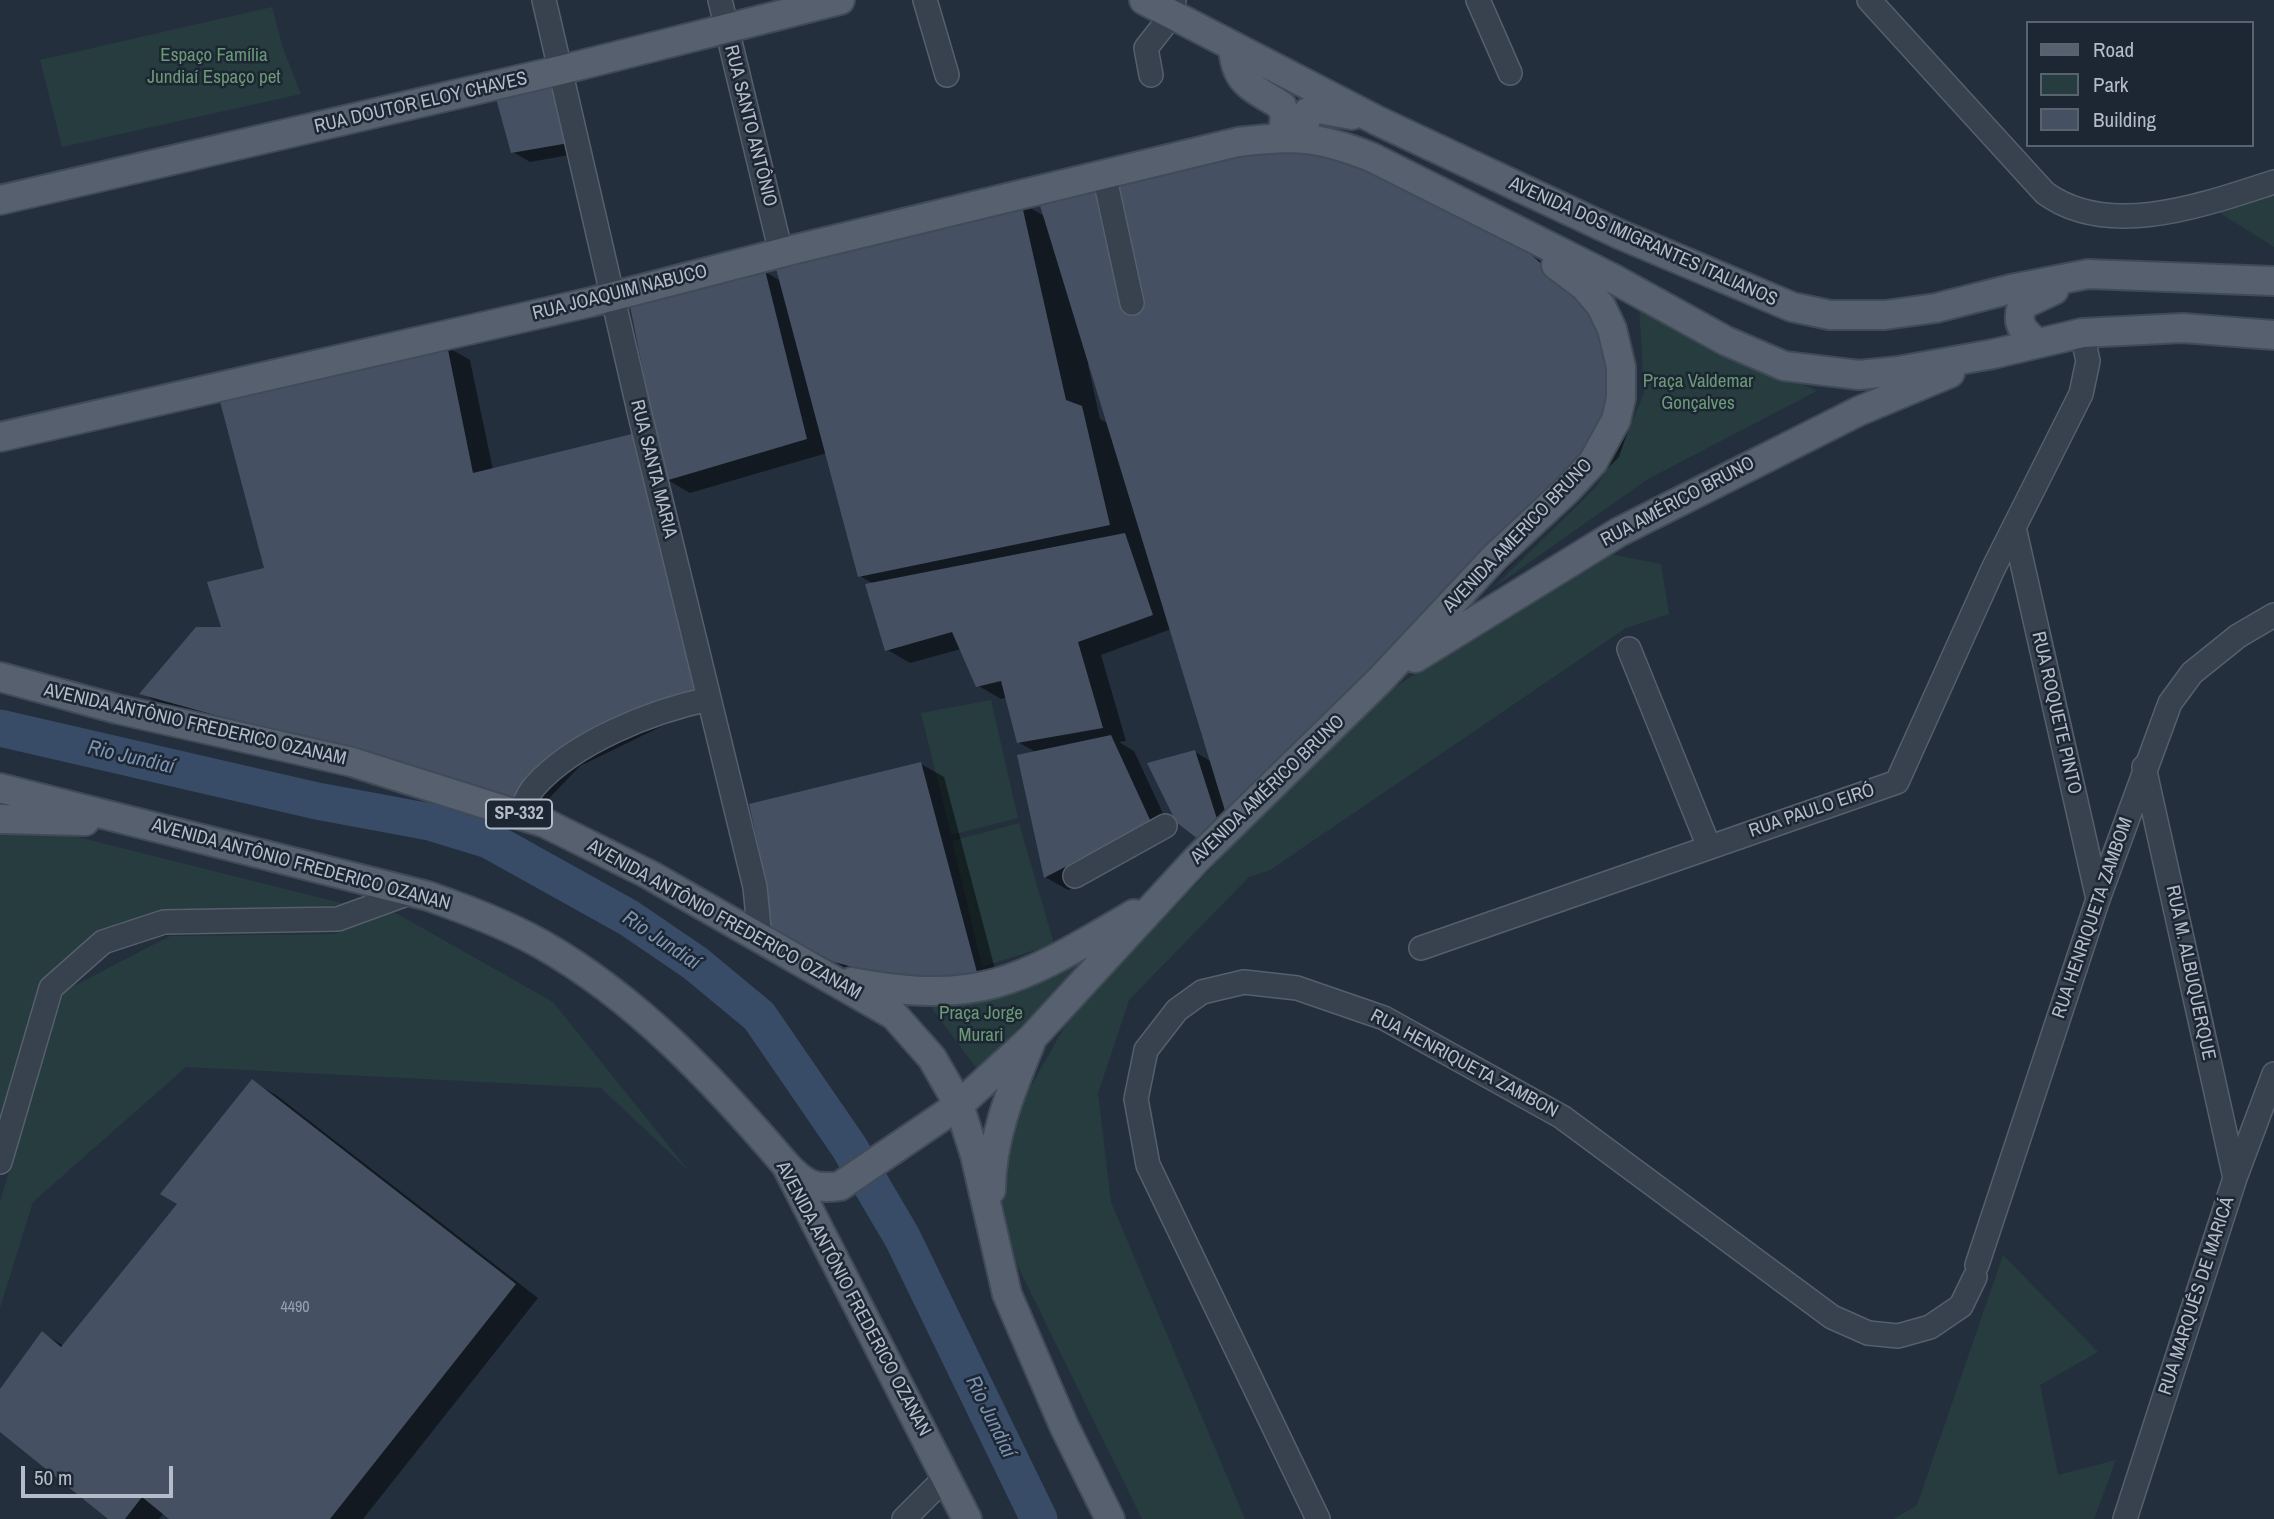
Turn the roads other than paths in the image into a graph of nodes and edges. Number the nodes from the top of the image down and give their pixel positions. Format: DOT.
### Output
graph roads {
  1 [pos="544,0"];
  2 [pos="720,0"];
  3 [pos="840,0"];
  4 [pos="925,0"];
  5 [pos="1144,0"];
  6 [pos="1478,0"];
  7 [pos="1869,0"];
  8 [pos="1173,8"];
  9 [pos="727,30"];
  10 [pos="1233,46"];
  11 [pos="561,70"];
  12 [pos="1510,73"];
  13 [pos="947,75"];
  14 [pos="1151,75"];
  15 [pos="1378,121"];
  16 [pos="1292,136"];
  17 [pos="1104,174"];
  18 [pos="2274,182"];
  19 [pos="0,201"];
  20 [pos="1532,241"];
  21 [pos="781,253"];
  22 [pos="2088,274"];
  23 [pos="2274,281"];
  24 [pos="613,297"];
  25 [pos="1132,303"];
  26 [pos="2082,333"];
  27 [pos="2274,335"];
  28 [pos="2036,342"];
  29 [pos="1993,354"];
  30 [pos="0,437"];
  31 [pos="2014,527"];
  32 [pos="2274,615"];
  33 [pos="1629,649"];
  34 [pos="0,677"];
  35 [pos="1380,680"];
  36 [pos="709,699"];
  37 [pos="2144,767"];
  38 [pos="0,788"];
  39 [pos="520,815"];
  40 [pos="0,819"];
  41 [pos="153,824"];
  42 [pos="1166,825"];
  43 [pos="1709,847"];
  44 [pos="1075,876"];
  45 [pos="412,892"];
  46 [pos="2098,899"];
  47 [pos="1157,901"];
  48 [pos="760,938"];
  49 [pos="1421,948"];
  50 [pos="829,978"];
  51 [pos="1032,1038"];
  52 [pos="2274,1074"];
  53 [pos="959,1105"];
  54 [pos="0,1162"];
  55 [pos="786,1165"];
  56 [pos="2235,1178"];
  57 [pos="990,1228"];
  58 [pos="1976,1271"];
  59 [pos="946,1477"];
  60 [pos="904,1519"];
  61 [pos="967,1519"];
  62 [pos="1110,1519"];
  63 [pos="1318,1519"];
  64 [pos="2125,1519"];
  1 -- 11 [label="street, RUA SANTA MARIA"];
  2 -- 9 [label="street, RUA SANTO ANTÔNIO"];
  3 -- 9 [label="main road, RUA DOUTOR ELOY CHAVES"];
  4 -- 13 [label="street"];
  5 -- 8 [label="main road"];
  6 -- 12 [label="street"];
  7 -- 18 [label="street"];
  8 -- 10 [label="main road, AVENIDA DOS IMIGRANTES ITALIANOS"];
  8 -- 14 [label="street"];
  9 -- 11 [label="main road, RUA DOUTOR ELOY CHAVES"];
  9 -- 21 [label="street, RUA SANTO ANTÔNIO"];
  10 -- 15 [label="main road, AVENIDA DOS IMIGRANTES ITALIANOS"];
  10 -- 16 [label="main road"];
  11 -- 19 [label="main road, RUA DOUTOR ELOY CHAVES"];
  11 -- 24 [label="street, RUA SANTA MARIA"];
  15 -- 16 [label="main road"];
  15 -- 22 [label="main road, AVENIDA DOS IMIGRANTES ITALIANOS"];
  16 -- 17 [label="main road, RUA JOAQUIM NABUCO"];
  16 -- 20 [label="main road"];
  17 -- 21 [label="main road, RUA JOAQUIM NABUCO"];
  17 -- 25 [label="street"];
  20 -- 29 [label="main road"];
  20 -- 35 [label="main road, AVENIDA AMERICO BRUNO"];
  21 -- 24 [label="main road, RUA JOAQUIM NABUCO"];
  22 -- 23 [label="main road, AVENIDA DOS IMIGRANTES ITALIANOS"];
  22 -- 28 [label="main road"];
  24 -- 30 [label="main road, RUA JOAQUIM NABUCO"];
  24 -- 36 [label="street, RUA SANTA MARIA"];
  26 -- 27 [label="main road"];
  26 -- 28 [label="main road"];
  26 -- 31 [label="street, RUA PAULO EIRÓ"];
  28 -- 29 [label="main road"];
  29 -- 35 [label="main road, RUA AMÉRICO BRUNO"];
  31 -- 43 [label="street, RUA PAULO EIRÓ"];
  31 -- 46 [label="street, RUA ROQUETE PINTO"];
  32 -- 37 [label="street, RUA HENRIQUETA ZAMBOM"];
  33 -- 43 [label="street"];
  34 -- 39 [label="main road, AVENIDA ANTÔNIO FREDERICO OZANAM / SP-332"];
  35 -- 47 [label="main road, AVENIDA AMÉRICO BRUNO"];
  36 -- 39 [label="street"];
  36 -- 48 [label="street, RUA SANTA MARIA"];
  37 -- 46 [label="street, RUA HENRIQUETA ZAMBOM"];
  37 -- 56 [label="street, RUA M. ALBUQUERQUE"];
  38 -- 41 [label="main road, AVENIDA ANTÔNIO FREDERICO OZANAN"];
  39 -- 48 [label="main road, AVENIDA ANTÔNIO FREDERICO OZANAM / SP-332"];
  40 -- 41 [label="main road"];
  41 -- 45 [label="main road, AVENIDA ANTÔNIO FREDERICO OZANAN"];
  42 -- 44 [label="street"];
  43 -- 49 [label="street, RUA PAULO EIRÓ"];
  45 -- 54 [label="street"];
  45 -- 55 [label="main road, AVENIDA ANTÔNIO FREDERICO OZANAN"];
  46 -- 58 [label="street, RUA HENRIQUETA ZAMBOM"];
  47 -- 50 [label="main road"];
  47 -- 51 [label="main road"];
  48 -- 50 [label="main road, AVENIDA ANTÔNIO FREDERICO OZANAM / SP-332"];
  50 -- 53 [label="main road, AVENIDA ANTÔNIO FREDERICO OZANAM / SP-332"];
  51 -- 53 [label="main road"];
  51 -- 57 [label="main road"];
  52 -- 56 [label="street, RUA MARQUÊS DE MARICÁ"];
  53 -- 55 [label="main road"];
  53 -- 57 [label="main road, AVENIDA ANTÔNIO FREDERICO OZANAM"];
  55 -- 59 [label="main road, AVENIDA ANTÔNIO FREDERICO OZANAN"];
  56 -- 64 [label="street, RUA MARQUÊS DE MARICÁ"];
  57 -- 62 [label="main road"];
  58 -- 63 [label="street, RUA HENRIQUETA ZAMBON"];
  59 -- 60 [label="street"];
  59 -- 61 [label="main road, AVENIDA ANTÔNIO FREDERICO OZANAN"];
}
